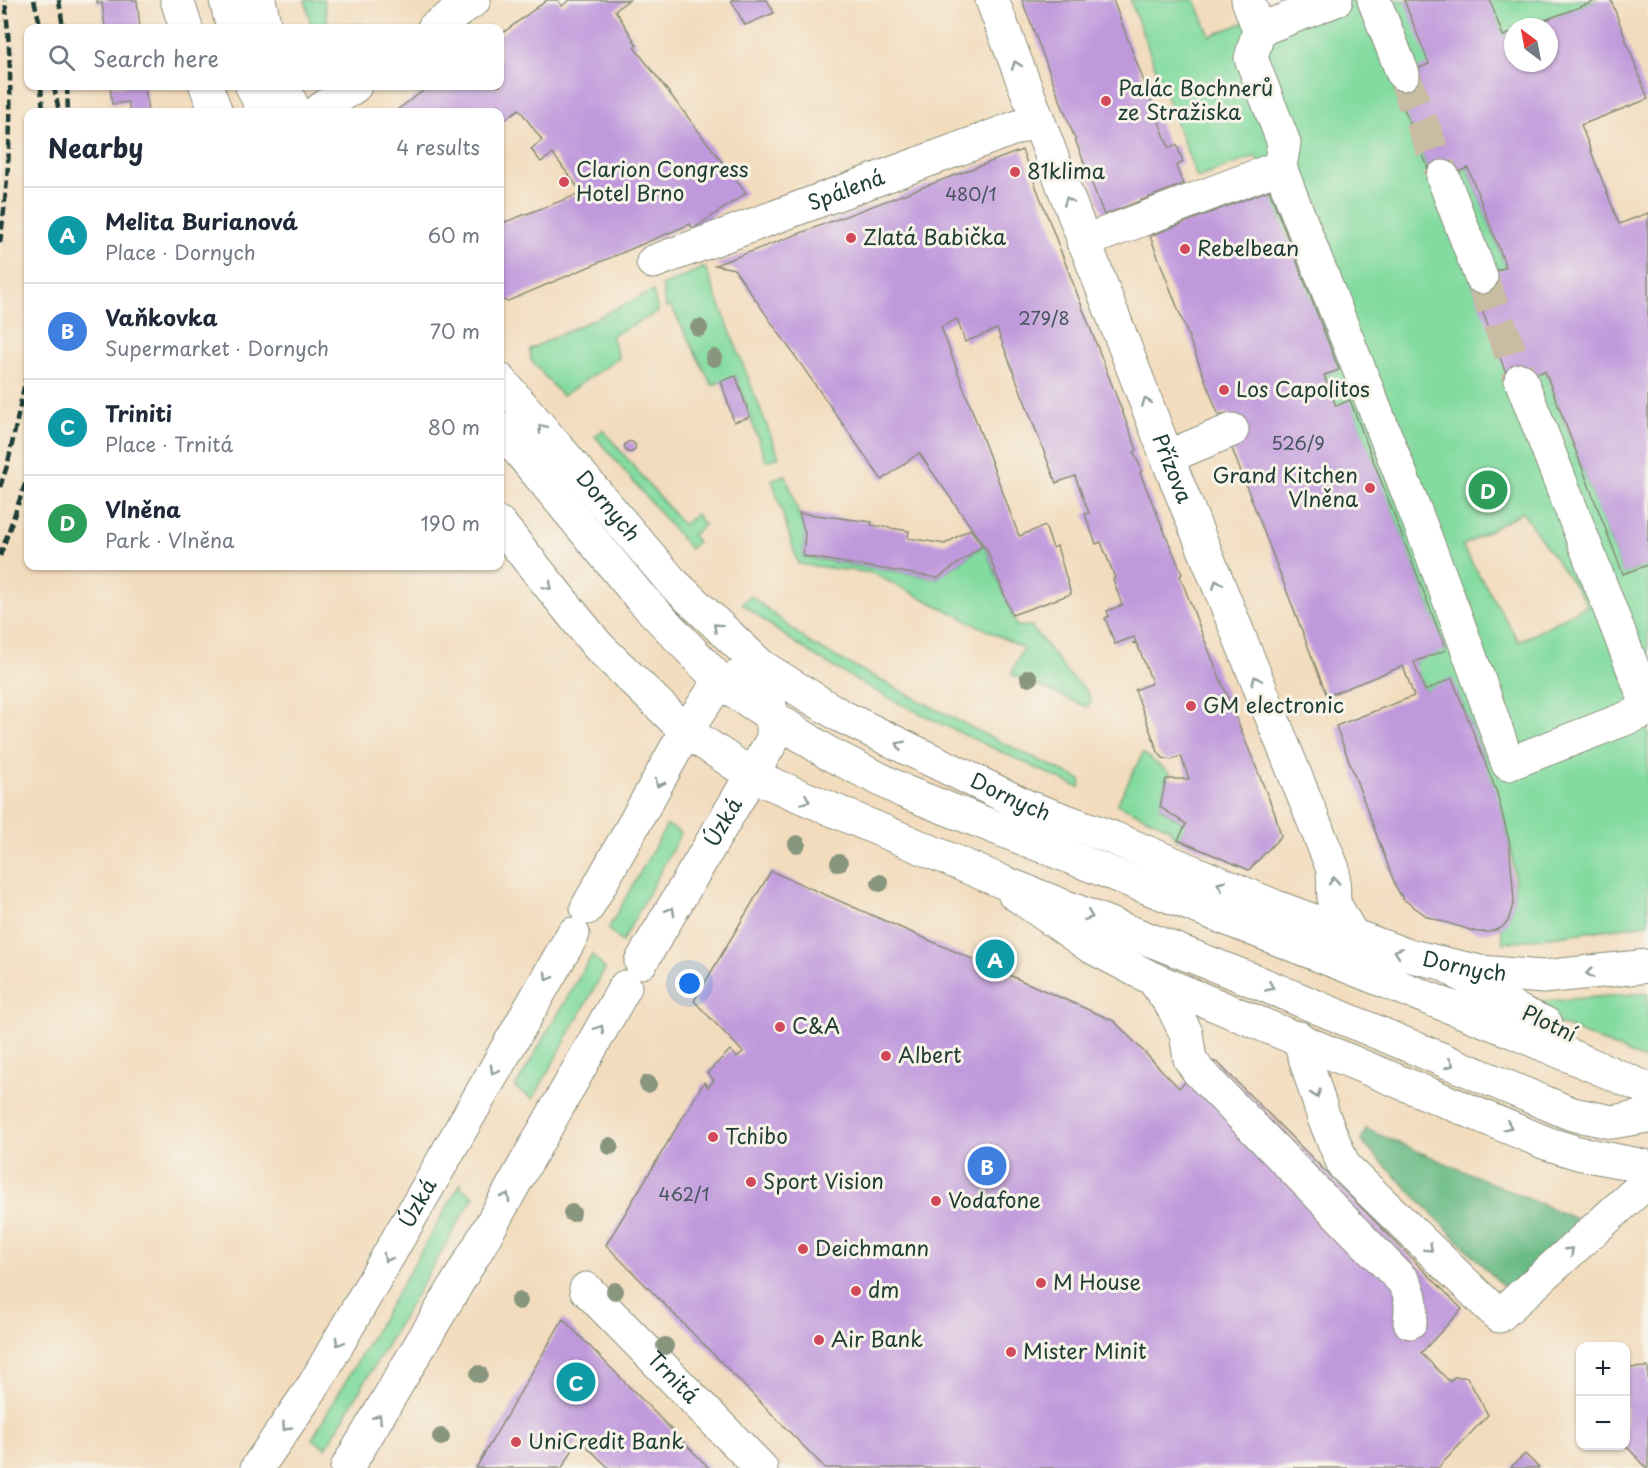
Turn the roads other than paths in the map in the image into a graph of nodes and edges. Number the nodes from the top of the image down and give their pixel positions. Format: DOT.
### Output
graph roads {
  1 [pos="177,0"];
  2 [pos="213,0"];
  3 [pos="226,0"];
  4 [pos="259,0"];
  5 [pos="992,0"];
  6 [pos="1248,0"];
  7 [pos="1336,0"];
  8 [pos="1374,0"];
  9 [pos="473,1"];
  10 [pos="185,24"];
  11 [pos="218,24"];
  12 [pos="232,24"];
  13 [pos="264,24"];
  14 [pos="440,24"];
  15 [pos="1259,30"];
  16 [pos="1403,74"];
  17 [pos="208,90"];
  18 [pos="238,90"];
  19 [pos="254,90"];
  20 [pos="282,90"];
  21 [pos="283,90"];
  22 [pos="349,90"];
  23 [pos="214,108"];
  24 [pos="245,108"];
  25 [pos="262,108"];
  26 [pos="287,108"];
  27 [pos="293,108"];
  28 [pos="323,108"];
  29 [pos="1037,120"];
  30 [pos="1280,167"];
  31 [pos="1443,177"];
  32 [pos="1083,243"];
  33 [pos="653,262"];
  34 [pos="1481,277"];
  35 [pos="1521,380"];
  36 [pos="504,385"];
  37 [pos="1232,430"];
  38 [pos="504,433"];
  39 [pos="1167,457"];
  40 [pos="504,462"];
  41 [pos="504,529"];
  42 [pos="761,666"];
  43 [pos="717,689"];
  44 [pos="1648,709"];
  45 [pos="773,729"];
  46 [pos="686,731"];
  47 [pos="753,776"];
  48 [pos="995,879"];
  49 [pos="1352,935"];
  50 [pos="1446,965"];
  51 [pos="1648,966"];
  52 [pos="1153,979"];
  53 [pos="1233,1011"];
  54 [pos="1186,1033"];
  55 [pos="1299,1038"];
  56 [pos="1636,1065"];
  57 [pos="1648,1081"];
  58 [pos="1648,1089"];
  59 [pos="1648,1107"];
  60 [pos="1648,1116"];
  61 [pos="1584,1118"];
  62 [pos="1612,1160"];
  63 [pos="1648,1167"];
  64 [pos="1648,1181"];
  65 [pos="586,1289"];
  66 [pos="1410,1322"];
  67 [pos="758,1466"];
  68 [pos="257,1468"];
  69 [pos="347,1468"];
  1 -- 10 [label="main road"];
  2 -- 11 [label="main road"];
  3 -- 12 [label="main road"];
  4 -- 13 [label="main road"];
  29 -- 5 [label="main road, Přízova, one-way"];
  6 -- 15 [label="main road"];
  7 -- 15 [label="main road"];
  8 -- 16 [label="main road"];
  9 -- 14 [label="main road"];
  15 -- 30 [label="main road"];
  17 -- 23 [label="main road"];
  18 -- 24 [label="main road"];
  19 -- 25 [label="main road"];
  20 -- 26 [label="main road"];
  21 -- 27 [label="main road"];
  22 -- 28 [label="main road"];
  32 -- 29 [label="main road, Přízova, one-way"];
  29 -- 33 [label="main road, Spálená"];
  30 -- 32 [label="main road"];
  30 -- 44 [label="main road"];
  31 -- 34 [label="main road"];
  39 -- 32 [label="main road, Přízova, one-way"];
  35 -- 44 [label="main road"];
  42 -- 36 [label="main road, Dornych, one-way"];
  37 -- 39 [label="main road"];
  38 -- 43 [label="main road"];
  49 -- 39 [label="main road, Přízova, one-way"];
  40 -- 43 [label="main road"];
  41 -- 46 [label="main road, one-way"];
  42 -- 43 [label="main road"];
  42 -- 45 [label="main road"];
  49 -- 42 [label="main road, Dornych, one-way"];
  43 -- 45 [label="main road"];
  43 -- 46 [label="main road, Úzká"];
  45 -- 47 [label="main road, Úzká"];
  45 -- 58 [label="main road"];
  45 -- 59 [label="main road"];
  46 -- 47 [label="main road"];
  46 -- 68 [label="main road, Úzká, one-way"];
  47 -- 48 [label="main road, one-way"];
  69 -- 47 [label="main road, Úzká, one-way"];
  48 -- 52 [label="main road"];
  48 -- 61 [label="main road, one-way"];
  50 -- 49 [label="main road, Dornych, one-way"];
  51 -- 50 [label="main road, Dornych, one-way"];
  50 -- 56 [label="main road, Plotní"];
  52 -- 53 [label="main road"];
  52 -- 54 [label="main road"];
  53 -- 54 [label="main road"];
  53 -- 55 [label="main road"];
  54 -- 66 [label="main road"];
  55 -- 62 [label="main road, one-way"];
  55 -- 64 [label="main road, one-way"];
  56 -- 57 [label="main road, Plotní"];
  60 -- 61 [label="main road"];
  61 -- 62 [label="main road"];
  62 -- 63 [label="main road"];
  65 -- 67 [label="main road, Trnitá"];
}
